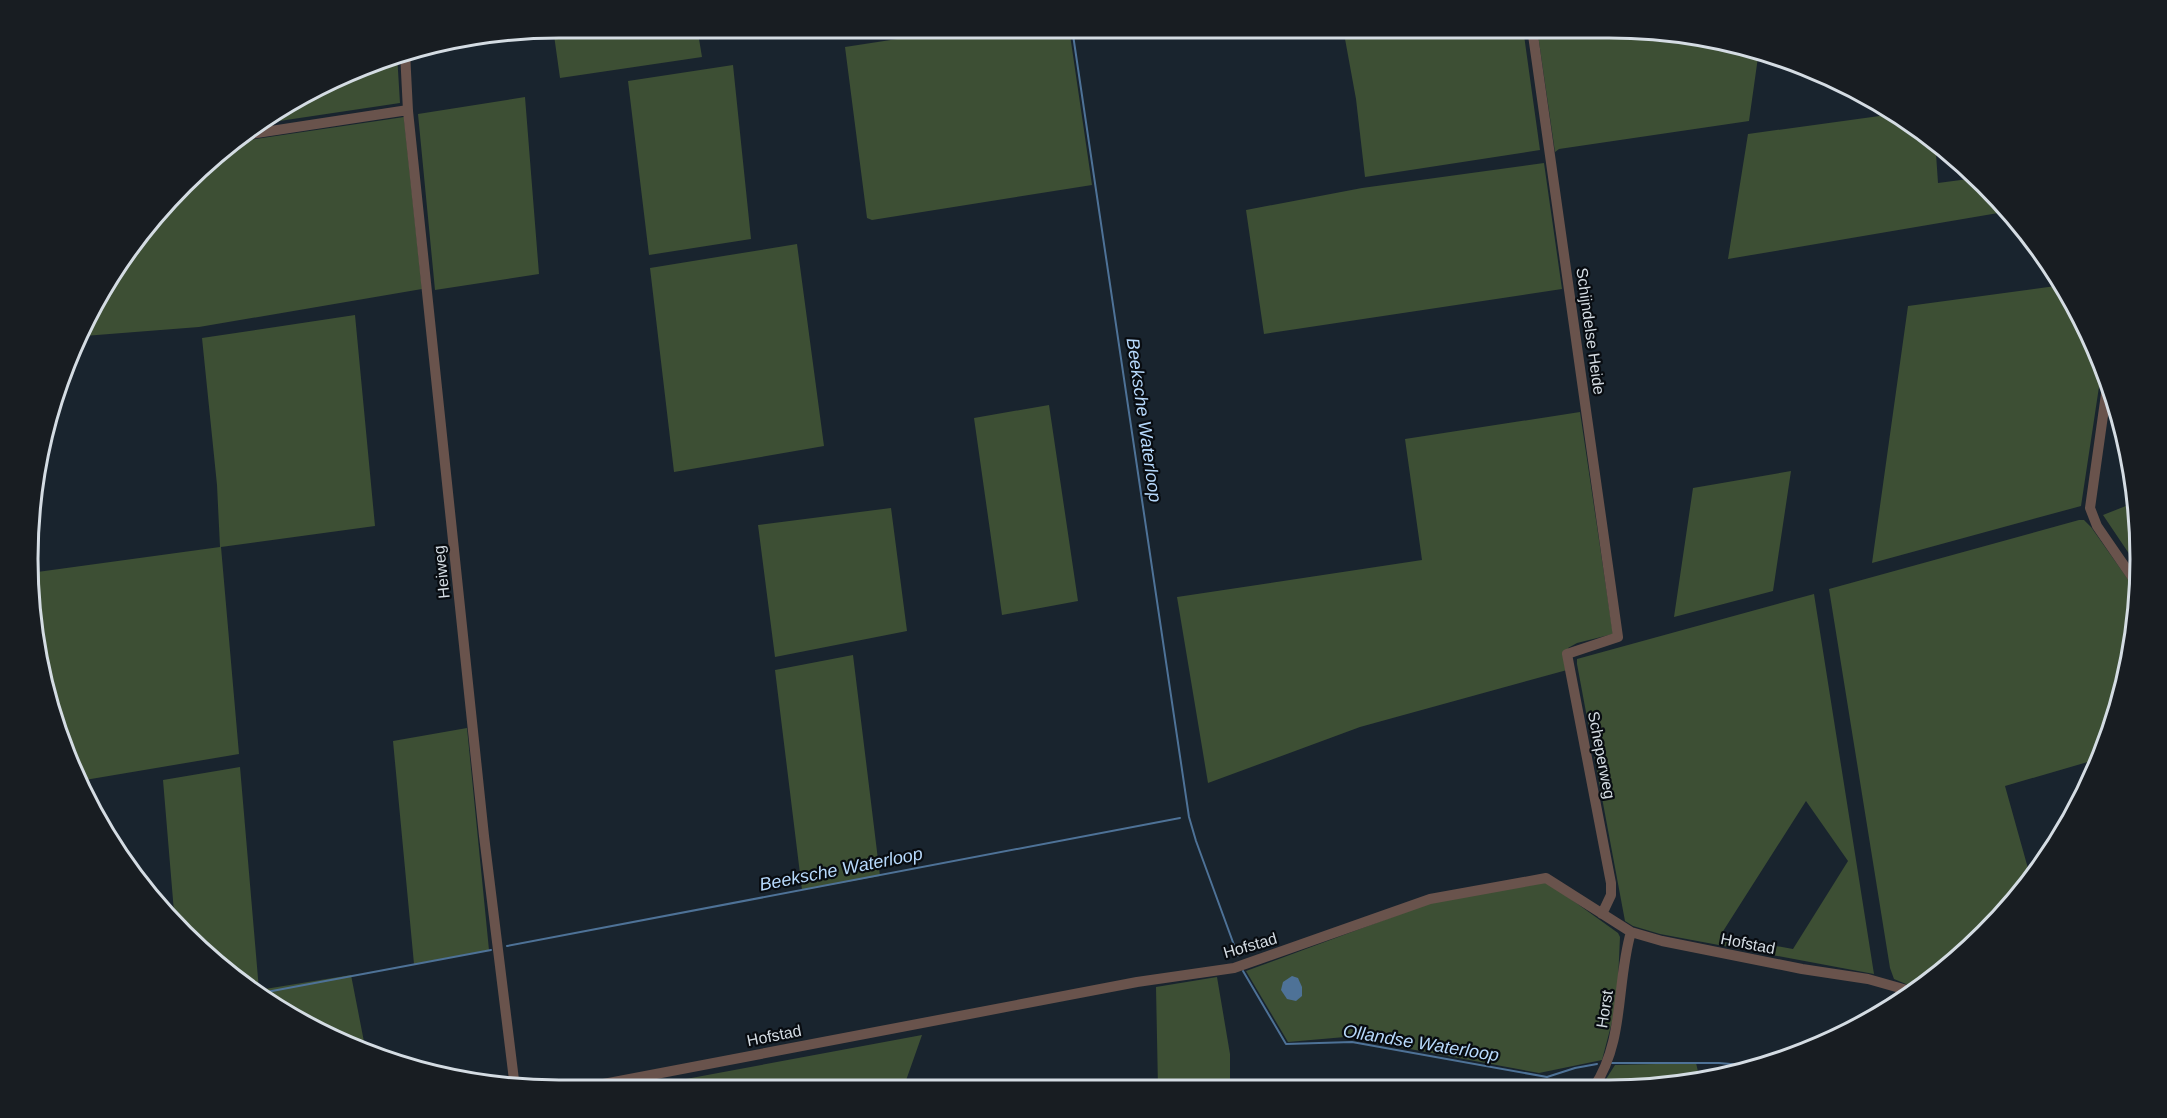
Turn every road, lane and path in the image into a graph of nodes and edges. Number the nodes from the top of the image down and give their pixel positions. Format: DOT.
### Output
graph roads {
  1 [pos="1533,38"];
  2 [pos="405,61"];
  3 [pos="408,110"];
  4 [pos="258,133"];
  5 [pos="2105,401"];
  6 [pos="2129,573"];
  7 [pos="1618,637"];
  8 [pos="1602,914"];
  9 [pos="1631,932"];
  10 [pos="1903,989"];
  11 [pos="514,1078"];
  12 [pos="624,1080"];
  13 [pos="1598,1080"];
  1 -- 7 [label="street, Schijndelse Heide"];
  2 -- 3 [label="street, Heiweg"];
  3 -- 4 [label="street"];
  3 -- 11 [label="street, Heiweg"];
  5 -- 6 [label="street"];
  7 -- 8 [label="street, Scheperweg"];
  8 -- 9 [label="street, Hofstad"];
  8 -- 12 [label="street, Hofstad"];
  9 -- 10 [label="street, Hofstad"];
  9 -- 13 [label="street, Horst"];
}
